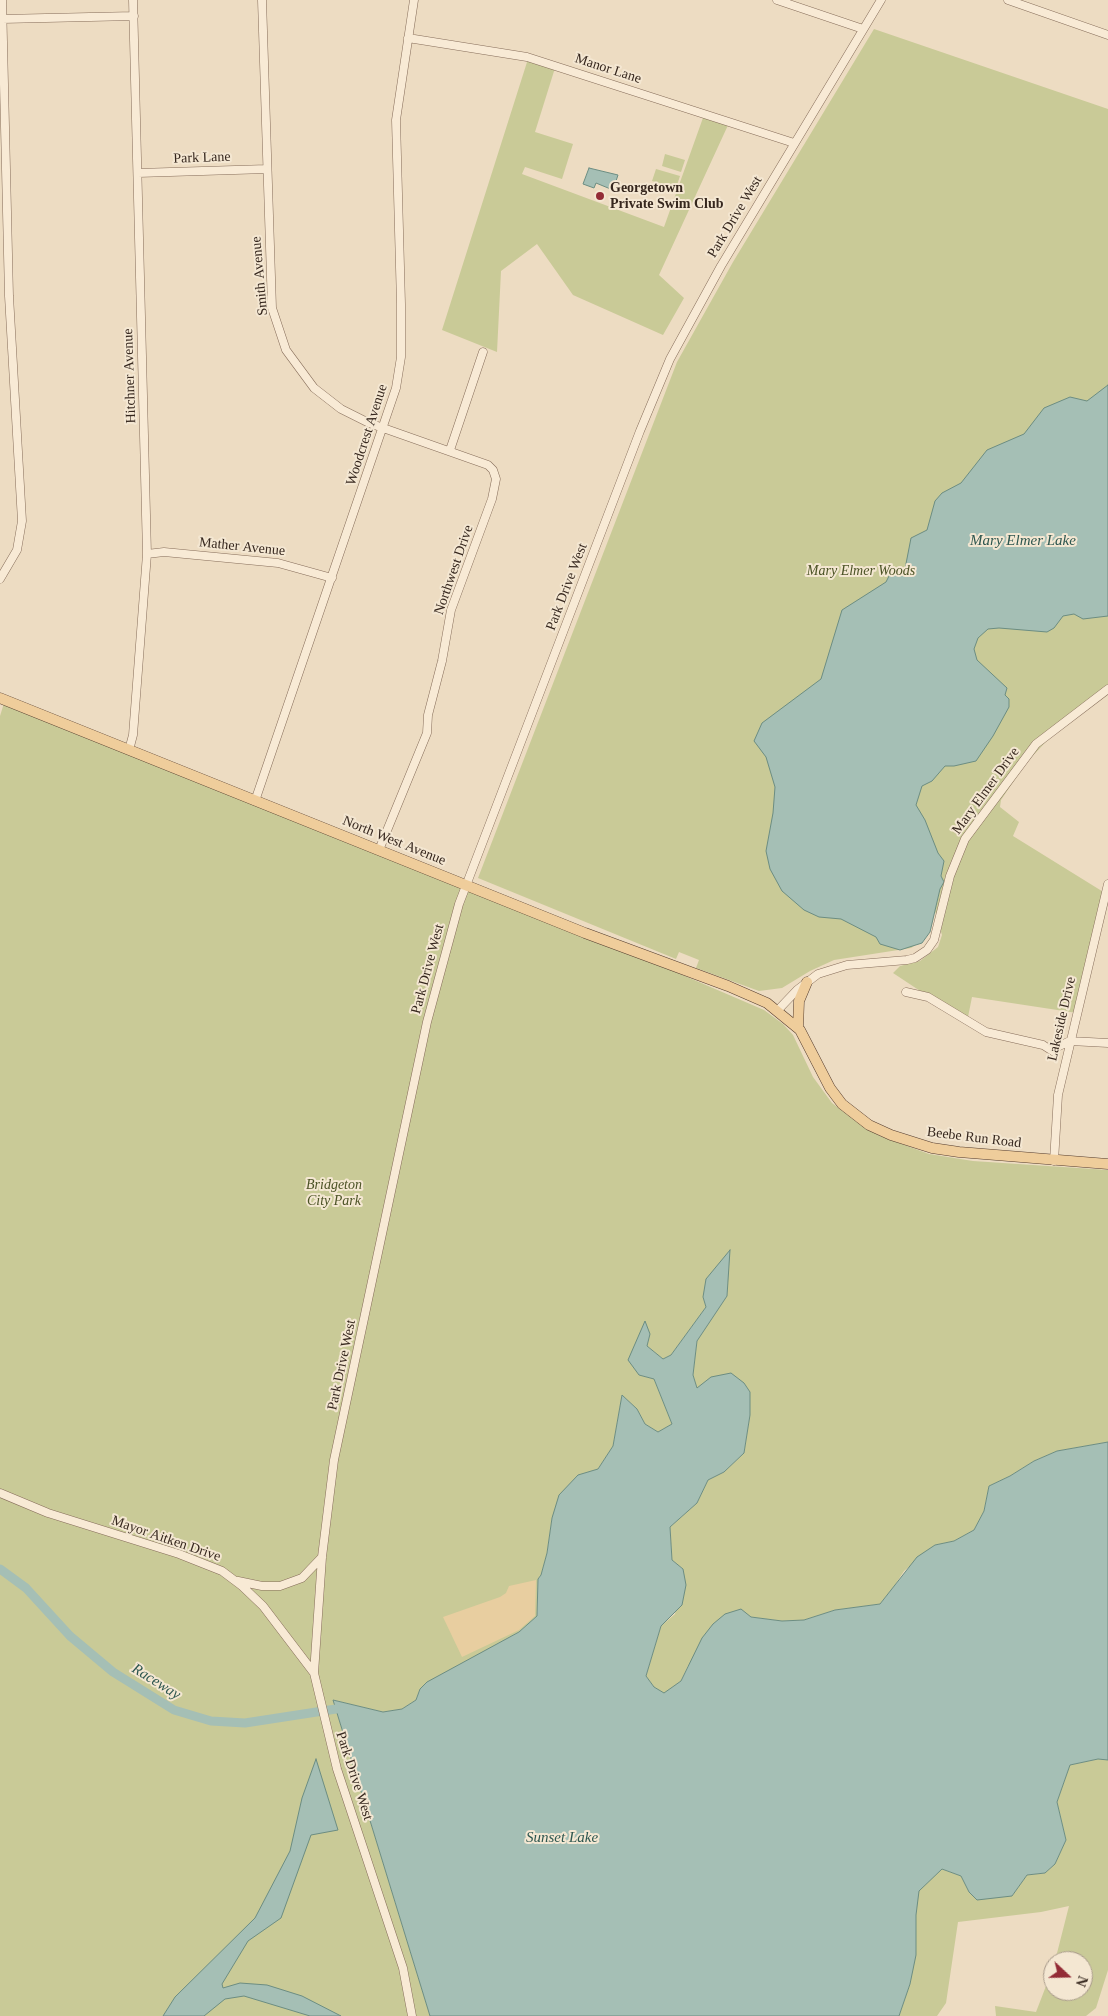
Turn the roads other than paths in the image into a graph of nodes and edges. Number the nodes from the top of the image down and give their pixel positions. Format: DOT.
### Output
graph roads {
  1 [pos="2,0"];
  2 [pos="133,0"];
  3 [pos="262,0"];
  4 [pos="414,0"];
  5 [pos="777,0"];
  6 [pos="881,0"];
  7 [pos="1008,0"];
  8 [pos="134,16"];
  9 [pos="2,19"];
  10 [pos="863,29"];
  11 [pos="1108,35"];
  12 [pos="408,38"];
  13 [pos="2,104"];
  14 [pos="794,144"];
  15 [pos="268,169"];
  16 [pos="138,173"];
  17 [pos="0,310"];
  18 [pos="10,312"];
  19 [pos="483,352"];
  20 [pos="384,428"];
  21 [pos="450,450"];
  22 [pos="147,554"];
  23 [pos="332,578"];
  24 [pos="0,579"];
  25 [pos="1108,689"];
  26 [pos="0,698"];
  27 [pos="130,750"];
  28 [pos="255,801"];
  29 [pos="380,850"];
  30 [pos="1108,884"];
  31 [pos="466,885"];
  32 [pos="807,982"];
  33 [pos="906,992"];
  34 [pos="778,1010"];
  35 [pos="798,1028"];
  36 [pos="1070,1041"];
  37 [pos="1108,1043"];
  38 [pos="1054,1161"];
  39 [pos="1108,1164"];
  40 [pos="0,1493"];
  41 [pos="322,1557"];
  42 [pos="236,1581"];
  43 [pos="314,1674"];
  44 [pos="412,2016"];
  1 -- 9 [label="street"];
  2 -- 8 [label="street, Hitchner Avenue"];
  3 -- 15 [label="street, Smith Avenue"];
  4 -- 12 [label="street, Woodcrest Avenue"];
  5 -- 10 [label="street"];
  6 -- 10 [label="street, Park Drive West"];
  7 -- 11 [label="street"];
  8 -- 9 [label="street"];
  8 -- 16 [label="street, Hitchner Avenue"];
  9 -- 13 [label="street"];
  10 -- 14 [label="street, Park Drive West"];
  12 -- 14 [label="street, Manor Lane"];
  12 -- 20 [label="street, Woodcrest Avenue"];
  13 -- 18 [label="street"];
  14 -- 31 [label="street, Park Drive West"];
  15 -- 16 [label="street, Park Lane"];
  15 -- 20 [label="street, Smith Avenue"];
  16 -- 22 [label="street, Hitchner Avenue"];
  17 -- 18 [label="street"];
  18 -- 24 [label="street"];
  19 -- 21 [label="street"];
  20 -- 21 [label="street, Smith Avenue"];
  20 -- 23 [label="street, Woodcrest Avenue"];
  21 -- 29 [label="street, Northwest Drive"];
  22 -- 23 [label="street, Mather Avenue"];
  22 -- 27 [label="street, Hitchner Avenue"];
  23 -- 28 [label="street, Woodcrest Avenue"];
  25 -- 32 [label="street, Mary Elmer Drive"];
  26 -- 27 [label="main road, North West Avenue"];
  27 -- 28 [label="main road, North West Avenue"];
  28 -- 29 [label="main road, North West Avenue"];
  29 -- 31 [label="main road, North West Avenue"];
  30 -- 36 [label="street, Lakeside Drive"];
  31 -- 34 [label="main road, North West Avenue"];
  31 -- 41 [label="street, Park Drive West"];
  32 -- 34 [label="street, Mary Elmer Drive"];
  32 -- 35 [label="main road"];
  33 -- 36 [label="street"];
  34 -- 35 [label="main road, Beebe Run Road"];
  35 -- 38 [label="main road, Beebe Run Road"];
  36 -- 37 [label="street"];
  36 -- 38 [label="street, Lakeside Drive"];
  38 -- 39 [label="main road, Beebe Run Road"];
  40 -- 42 [label="street, Mayor Aitken Drive"];
  41 -- 42 [label="street"];
  41 -- 43 [label="street, Park Drive West"];
  42 -- 43 [label="street, Mayor Aitken Drive"];
  43 -- 44 [label="street, Park Drive West"];
}
